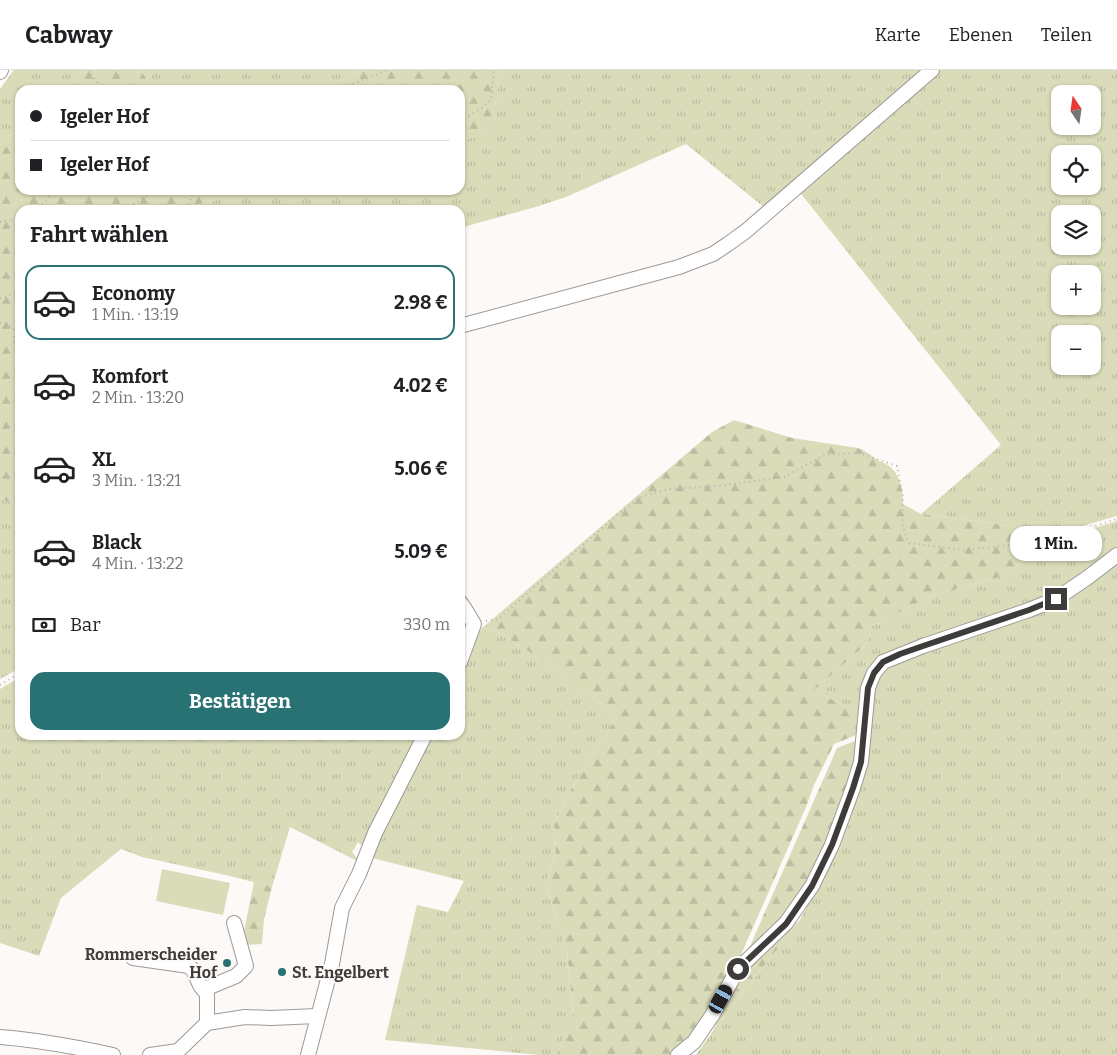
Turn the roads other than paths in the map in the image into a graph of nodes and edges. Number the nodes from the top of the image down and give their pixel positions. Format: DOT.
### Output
graph roads {
  1 [pos="932,70"];
  2 [pos="465,325"];
  3 [pos="1117,555"];
  4 [pos="465,609"];
  5 [pos="465,648"];
  6 [pos="422,740"];
  7 [pos="234,923"];
  8 [pos="133,958"];
  9 [pos="207,993"];
  10 [pos="318,1016"];
  11 [pos="207,1023"];
  12 [pos="0,1037"];
  13 [pos="113,1055"];
  14 [pos="150,1055"];
  15 [pos="308,1055"];
  16 [pos="678,1055"];
  1 -- 2 [label="street"];
  3 -- 16 [label="street"];
  4 -- 5 [label="street"];
  6 -- 10 [label="street"];
  7 -- 9 [label="street"];
  8 -- 9 [label="street"];
  9 -- 11 [label="street"];
  10 -- 11 [label="street"];
  10 -- 15 [label="street"];
  11 -- 14 [label="street"];
  12 -- 13 [label="street"];
}
